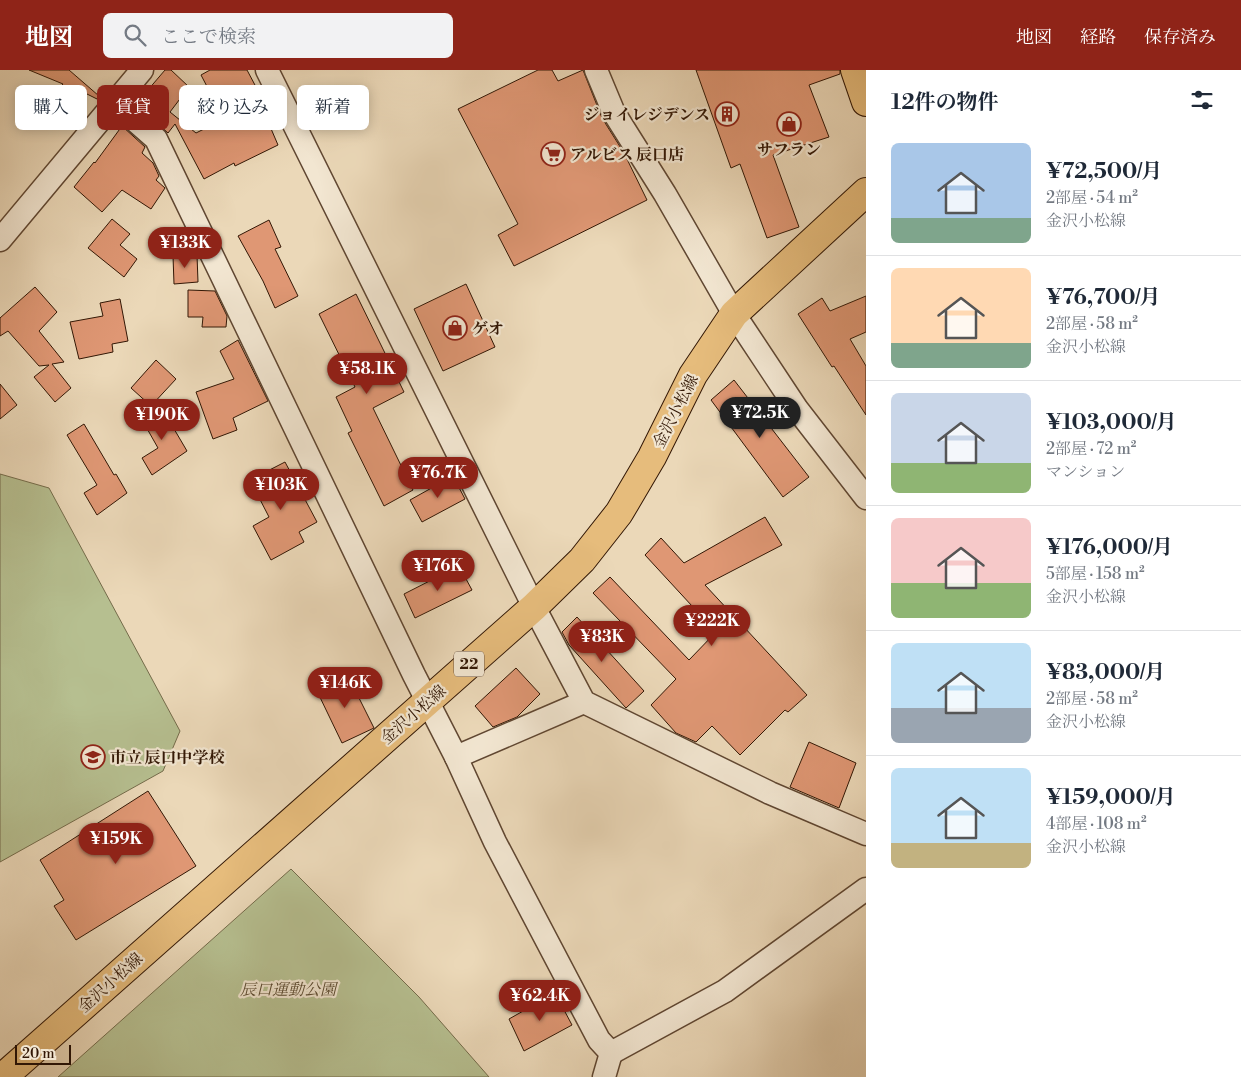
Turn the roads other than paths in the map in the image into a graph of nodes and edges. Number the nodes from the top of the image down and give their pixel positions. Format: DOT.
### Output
graph roads {
  1 [pos="142,70"];
  2 [pos="267,70"];
  3 [pos="596,70"];
  4 [pos="855,70"];
  5 [pos="130,85"];
  6 [pos="866,102"];
  7 [pos="97,124"];
  8 [pos="146,130"];
  9 [pos="866,192"];
  10 [pos="0,240"];
  11 [pos="734,314"];
  12 [pos="866,498"];
  13 [pos="534,607"];
  14 [pos="428,700"];
  15 [pos="584,702"];
  16 [pos="456,757"];
  17 [pos="866,834"];
  18 [pos="866,889"];
  19 [pos="611,1054"];
  20 [pos="2,1077"];
  21 [pos="604,1077"];
  1 -- 5 [label="street"];
  2 -- 13 [label="street"];
  3 -- 11 [label="street"];
  4 -- 6 [label="main road"];
  7 -- 10 [label="street"];
  8 -- 14 [label="street"];
  9 -- 11 [label="main road, 金沢小松線 / 22"];
  11 -- 12 [label="street"];
  11 -- 13 [label="main road, 金沢小松線 / 22"];
  13 -- 14 [label="main road, 金沢小松線 / 22"];
  13 -- 15 [label="street"];
  14 -- 16 [label="street"];
  14 -- 20 [label="main road, 金沢小松線 / 22"];
  15 -- 16 [label="street"];
  15 -- 17 [label="street"];
  16 -- 19 [label="street"];
  18 -- 19 [label="street"];
  19 -- 21 [label="street"];
}
